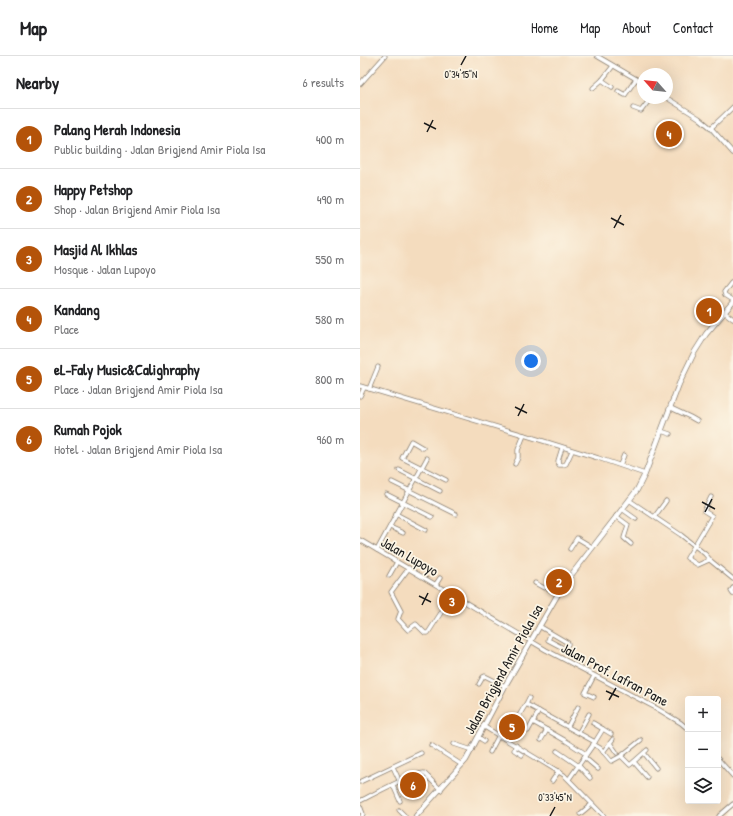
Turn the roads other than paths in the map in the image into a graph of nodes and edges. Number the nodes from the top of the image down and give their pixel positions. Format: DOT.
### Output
graph roads {
  1 [pos="385,56"];
  2 [pos="597,56"];
  3 [pos="603,58"];
  4 [pos="613,66"];
  5 [pos="636,79"];
  6 [pos="602,80"];
  7 [pos="360,84"];
  8 [pos="612,87"];
  9 [pos="593,88"];
  10 [pos="618,91"];
  11 [pos="673,101"];
  12 [pos="646,104"];
  13 [pos="733,107"];
  14 [pos="633,108"];
  15 [pos="711,128"];
  16 [pos="733,153"];
  17 [pos="733,282"];
  18 [pos="733,301"];
  19 [pos="724,312"];
  20 [pos="733,319"];
  21 [pos="378,367"];
  22 [pos="362,387"];
  23 [pos="369,389"];
  24 [pos="360,396"];
  25 [pos="670,408"];
  26 [pos="697,421"];
  27 [pos="661,430"];
  28 [pos="670,434"];
  29 [pos="524,435"];
  30 [pos="423,448"];
  31 [pos="562,448"];
  32 [pos="572,450"];
  33 [pos="624,454"];
  34 [pos="426,458"];
  35 [pos="515,464"];
  36 [pos="620,465"];
  37 [pos="421,468"];
  38 [pos="399,470"];
  39 [pos="645,474"];
  40 [pos="416,479"];
  41 [pos="446,480"];
  42 [pos="392,482"];
  43 [pos="409,490"];
  44 [pos="440,491"];
  45 [pos="386,494"];
  46 [pos="711,497"];
  47 [pos="629,500"];
  48 [pos="666,501"];
  49 [pos="403,502"];
  50 [pos="622,509"];
  51 [pos="396,514"];
  52 [pos="456,514"];
  53 [pos="616,516"];
  54 [pos="655,516"];
  55 [pos="432,517"];
  56 [pos="636,519"];
  57 [pos="390,527"];
  58 [pos="426,530"];
  59 [pos="403,533"];
  60 [pos="360,540"];
  61 [pos="631,544"];
  62 [pos="695,546"];
  63 [pos="592,547"];
  64 [pos="570,549"];
  65 [pos="377,550"];
  66 [pos="710,560"];
  67 [pos="397,562"];
  68 [pos="408,568"];
  69 [pos="389,576"];
  70 [pos="440,578"];
  71 [pos="733,579"];
  72 [pos="536,583"];
  73 [pos="436,584"];
  74 [pos="733,588"];
  75 [pos="453,594"];
  76 [pos="558,594"];
  77 [pos="733,594"];
  78 [pos="539,626"];
  79 [pos="551,633"];
  80 [pos="531,641"];
  81 [pos="594,676"];
  82 [pos="479,684"];
  83 [pos="505,686"];
  84 [pos="594,697"];
  85 [pos="529,698"];
  86 [pos="526,704"];
  87 [pos="578,707"];
  88 [pos="539,711"];
  89 [pos="589,714"];
  90 [pos="533,722"];
  91 [pos="593,723"];
  92 [pos="514,724"];
  93 [pos="483,726"];
  94 [pos="568,726"];
  95 [pos="685,726"];
  96 [pos="509,729"];
  97 [pos="603,729"];
  98 [pos="547,730"];
  99 [pos="528,731"];
  100 [pos="579,732"];
  101 [pos="611,734"];
  102 [pos="499,736"];
  103 [pos="478,737"];
  104 [pos="503,738"];
  105 [pos="613,739"];
  106 [pos="541,740"];
  107 [pos="641,740"];
  108 [pos="484,741"];
  109 [pos="594,743"];
  110 [pos="610,743"];
  111 [pos="454,744"];
  112 [pos="431,745"];
  113 [pos="516,746"];
  114 [pos="472,750"];
  115 [pos="557,751"];
  116 [pos="490,752"];
  117 [pos="603,752"];
  118 [pos="617,752"];
  119 [pos="421,753"];
  120 [pos="522,755"];
  121 [pos="585,756"];
  122 [pos="621,756"];
  123 [pos="634,762"];
  124 [pos="721,762"];
  125 [pos="462,765"];
  126 [pos="579,766"];
  127 [pos="393,767"];
  128 [pos="656,768"];
  129 [pos="598,769"];
  130 [pos="559,771"];
  131 [pos="410,776"];
  132 [pos="733,776"];
  133 [pos="647,777"];
  134 [pos="429,778"];
  135 [pos="590,778"];
  136 [pos="569,779"];
  137 [pos="552,781"];
  138 [pos="360,782"];
  139 [pos="400,782"];
  140 [pos="393,785"];
  141 [pos="441,790"];
  142 [pos="360,801"];
  143 [pos="400,801"];
  144 [pos="592,804"];
  145 [pos="733,804"];
  146 [pos="360,806"];
  147 [pos="399,810"];
  148 [pos="580,814"];
  149 [pos="362,816"];
  150 [pos="405,816"];
  151 [pos="416,816"];
  152 [pos="604,816"];
  153 [pos="719,816"];
  1 -- 7 [label="street"];
  2 -- 3 [label="street"];
  3 -- 4 [label="street"];
  4 -- 5 [label="street"];
  4 -- 6 [label="street"];
  5 -- 10 [label="street"];
  6 -- 8 [label="street"];
  6 -- 9 [label="street"];
  11 -- 15 [label="street"];
  12 -- 14 [label="street"];
  13 -- 15 [label="street"];
  15 -- 16 [label="street"];
  17 -- 18 [label="street"];
  18 -- 19 [label="main road, Jalan Brigjend Amir Piola Isa"];
  19 -- 20 [label="street"];
  19 -- 25 [label="main road, Jalan Brigjend Amir Piola Isa"];
  21 -- 23 [label="street"];
  22 -- 23 [label="street"];
  22 -- 24 [label="street"];
  23 -- 29 [label="street"];
  25 -- 26 [label="street"];
  25 -- 27 [label="main road, Jalan Brigjend Amir Piola Isa"];
  27 -- 28 [label="street"];
  27 -- 39 [label="main road, Jalan Brigjend Amir Piola Isa"];
  29 -- 31 [label="street"];
  29 -- 35 [label="street"];
  30 -- 37 [label="street"];
  31 -- 32 [label="street"];
  31 -- 32 [label="street"];
  32 -- 36 [label="street"];
  33 -- 36 [label="street"];
  34 -- 37 [label="street"];
  36 -- 39 [label="street"];
  37 -- 40 [label="street"];
  37 -- 41 [label="street"];
  38 -- 40 [label="street"];
  39 -- 47 [label="main road, Jalan Brigjend Amir Piola Isa"];
  40 -- 43 [label="street"];
  40 -- 44 [label="street"];
  42 -- 43 [label="street"];
  43 -- 49 [label="street"];
  43 -- 52 [label="street"];
  45 -- 49 [label="street"];
  46 -- 62 [label="street"];
  47 -- 50 [label="main road, Jalan Brigjend Amir Piola Isa"];
  47 -- 54 [label="street"];
  48 -- 54 [label="street"];
  49 -- 51 [label="street"];
  49 -- 55 [label="street"];
  50 -- 53 [label="main road, Jalan Brigjend Amir Piola Isa"];
  50 -- 56 [label="street"];
  51 -- 57 [label="street"];
  51 -- 58 [label="street"];
  53 -- 61 [label="street"];
  53 -- 63 [label="main road, Jalan Brigjend Amir Piola Isa"];
  54 -- 62 [label="street"];
  57 -- 59 [label="street"];
  57 -- 65 [label="street"];
  60 -- 65 [label="street, Jalan Lupoyo"];
  62 -- 66 [label="street"];
  62 -- 66 [label="street"];
  63 -- 64 [label="street"];
  63 -- 76 [label="main road, Jalan Brigjend Amir Piola Isa"];
  65 -- 67 [label="street, Jalan Lupoyo"];
  66 -- 71 [label="street"];
  67 -- 68 [label="street, Jalan Lupoyo"];
  67 -- 69 [label="street"];
  68 -- 73 [label="street, Jalan Lupoyo"];
  68 -- 75 [label="street"];
  70 -- 73 [label="street"];
  72 -- 76 [label="street"];
  73 -- 75 [label="street, Jalan Lupoyo"];
  74 -- 77 [label="street"];
  75 -- 80 [label="street, Jalan Lupoyo"];
  76 -- 78 [label="main road, Jalan Brigjend Amir Piola Isa"];
  78 -- 79 [label="street"];
  78 -- 80 [label="main road, Jalan Brigjend Amir Piola Isa"];
  79 -- 79 [label="street"];
  80 -- 81 [label="street, Jalan Prof. Lafran Pane"];
  80 -- 83 [label="main road, Jalan Brigjend Amir Piola Isa"];
  81 -- 84 [label="street"];
  81 -- 95 [label="street, Jalan Prof. Lafran Pane"];
  82 -- 83 [label="street"];
  83 -- 93 [label="main road, Jalan Brigjend Amir Piola Isa"];
  85 -- 86 [label="street"];
  86 -- 88 [label="street"];
  86 -- 92 [label="street"];
  87 -- 94 [label="street"];
  88 -- 90 [label="street"];
  88 -- 94 [label="street"];
  89 -- 100 [label="street"];
  90 -- 98 [label="street"];
  90 -- 99 [label="street"];
  91 -- 97 [label="street"];
  93 -- 102 [label="street"];
  93 -- 103 [label="main road, Jalan Brigjend Amir Piola Isa"];
  94 -- 100 [label="street"];
  96 -- 104 [label="street"];
  97 -- 101 [label="street"];
  97 -- 109 [label="street"];
  98 -- 106 [label="street"];
  98 -- 121 [label="street"];
  100 -- 109 [label="street"];
  102 -- 104 [label="street"];
  102 -- 116 [label="street"];
  103 -- 108 [label="street"];
  103 -- 114 [label="main road, Jalan Brigjend Amir Piola Isa"];
  104 -- 113 [label="street"];
  105 -- 110 [label="street"];
  107 -- 122 [label="street"];
  109 -- 117 [label="street"];
  109 -- 121 [label="street"];
  110 -- 117 [label="street"];
  110 -- 118 [label="street"];
  111 -- 114 [label="street"];
  112 -- 125 [label="street"];
  113 -- 120 [label="street"];
  113 -- 130 [label="street"];
  114 -- 125 [label="main road, Jalan Brigjend Amir Piola Isa"];
  115 -- 126 [label="street"];
  117 -- 122 [label="street"];
  119 -- 127 [label="street"];
  121 -- 126 [label="street"];
  121 -- 129 [label="street"];
  122 -- 123 [label="street"];
  123 -- 128 [label="street"];
  123 -- 133 [label="street"];
  124 -- 132 [label="street"];
  125 -- 141 [label="main road, Jalan Brigjend Amir Piola Isa"];
  126 -- 135 [label="street"];
  126 -- 136 [label="street"];
  127 -- 138 [label="street"];
  127 -- 139 [label="street"];
  130 -- 136 [label="street"];
  130 -- 137 [label="street"];
  131 -- 134 [label="street"];
  131 -- 134 [label="street"];
  131 -- 139 [label="street"];
  134 -- 141 [label="street"];
  136 -- 144 [label="street"];
  139 -- 140 [label="street"];
  140 -- 142 [label="street"];
  140 -- 143 [label="street"];
  141 -- 151 [label="main road, Jalan Brigjend Amir Piola Isa"];
  144 -- 148 [label="street"];
  144 -- 152 [label="street"];
  145 -- 153 [label="street"];
  146 -- 149 [label="street"];
  147 -- 150 [label="street"];
}
